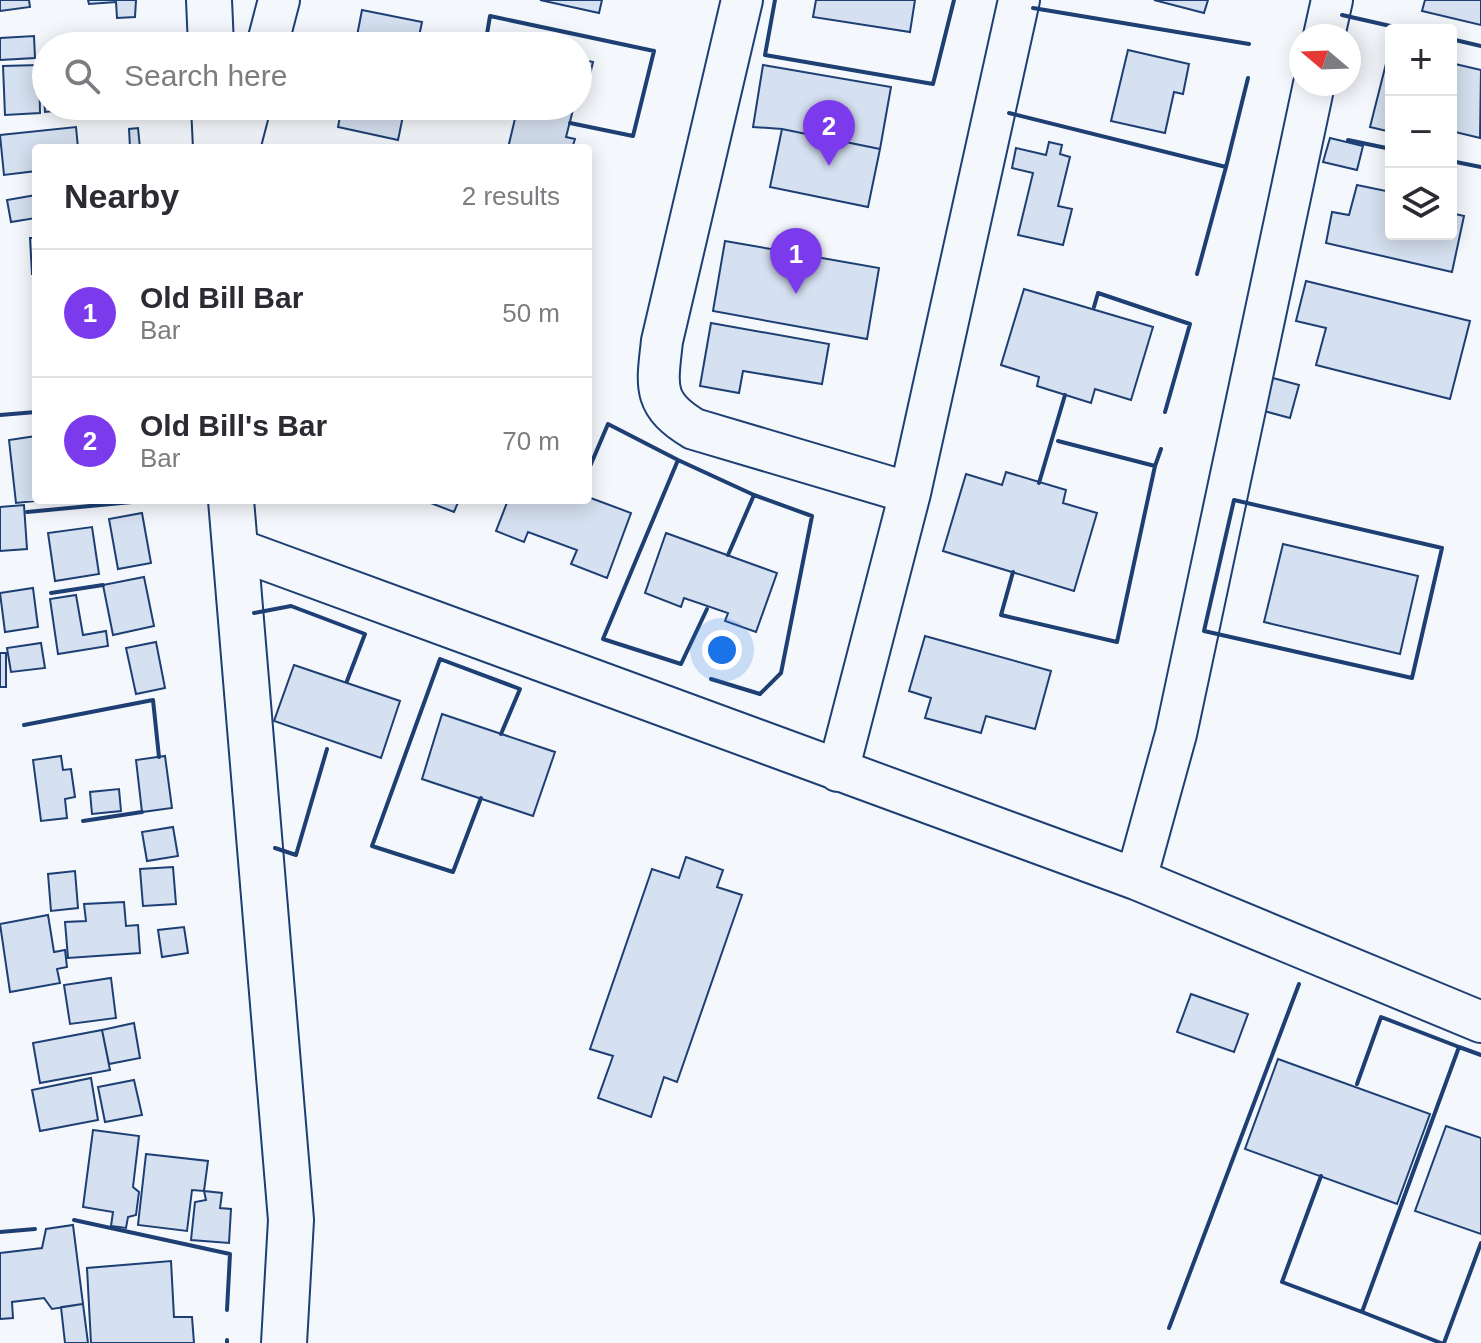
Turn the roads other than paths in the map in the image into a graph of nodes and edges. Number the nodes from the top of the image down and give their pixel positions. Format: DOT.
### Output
graph roads {
  1 [pos="209,0"];
  2 [pos="279,0"];
  3 [pos="742,0"];
  4 [pos="1019,0"];
  5 [pos="1332,0"];
  6 [pos="1327,24"];
  7 [pos="210,32"];
  8 [pos="271,32"];
  9 [pos="1311,96"];
  10 [pos="215,120"];
  11 [pos="246,120"];
  12 [pos="216,144"];
  13 [pos="240,144"];
  14 [pos="910,493"];
  15 [pos="231,504"];
  16 [pos="234,548"];
  17 [pos="838,771"];
  18 [pos="1136,879"];
  19 [pos="1481,1022"];
  20 [pos="284,1343"];
  1 -- 7 [label="street"];
  2 -- 8 [label="street"];
  3 -- 14 [label="street"];
  4 -- 14 [label="street"];
  5 -- 6 [label="street"];
  9 -- 18 [label="street"];
  10 -- 12 [label="street"];
  11 -- 13 [label="street"];
  14 -- 17 [label="street"];
  15 -- 16 [label="street"];
  16 -- 17 [label="street"];
  16 -- 20 [label="street"];
  17 -- 18 [label="street"];
  18 -- 19 [label="street"];
}
